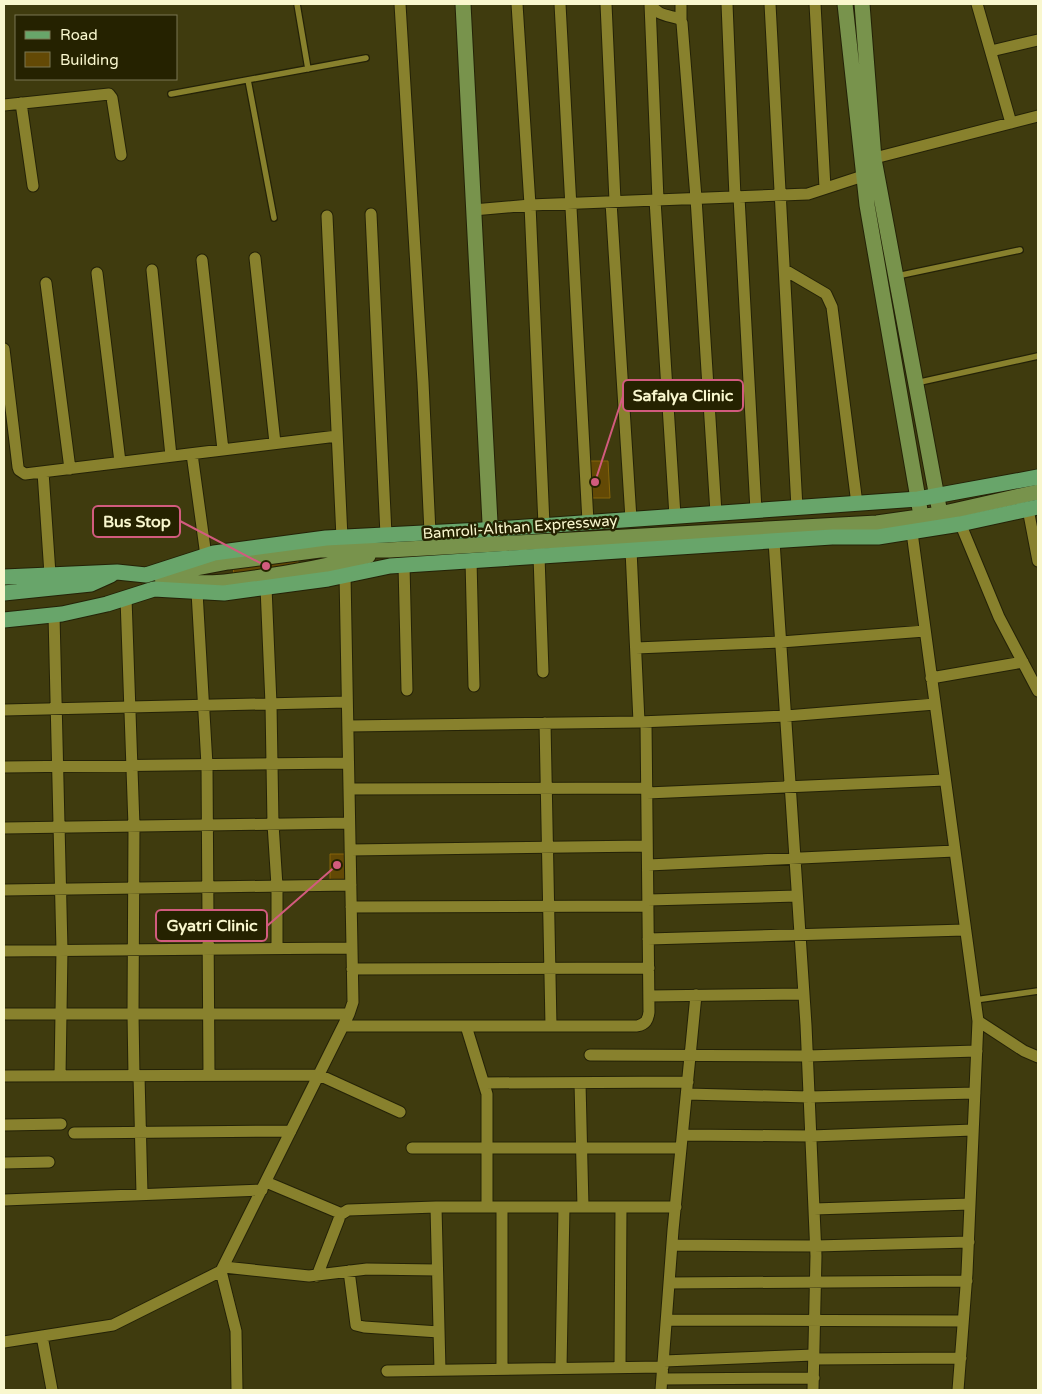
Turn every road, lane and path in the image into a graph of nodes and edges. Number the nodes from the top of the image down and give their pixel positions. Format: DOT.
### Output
graph roads {
  1 [pos="297,4"];
  2 [pos="400,4"];
  3 [pos="463,4"];
  4 [pos="517,4"];
  5 [pos="560,4"];
  6 [pos="606,4"];
  7 [pos="651,4"];
  8 [pos="681,4"];
  9 [pos="727,4"];
  10 [pos="770,4"];
  11 [pos="815,4"];
  12 [pos="845,4"];
  13 [pos="862,4"];
  14 [pos="977,4"];
  15 [pos="681,20"];
  16 [pos="1038,40"];
  17 [pos="991,51"];
  18 [pos="366,58"];
  19 [pos="308,69"];
  20 [pos="248,80"];
  21 [pos="171,94"];
  22 [pos="21,103"];
  23 [pos="4,105"];
  24 [pos="1038,116"];
  25 [pos="1011,123"];
  26 [pos="121,155"];
  27 [pos="866,166"];
  28 [pos="33,186"];
  29 [pos="825,188"];
  30 [pos="780,195"];
  31 [pos="737,196"];
  32 [pos="696,198"];
  33 [pos="656,200"];
  34 [pos="613,201"];
  35 [pos="570,203"];
  36 [pos="530,205"];
  37 [pos="473,210"];
  38 [pos="371,214"];
  39 [pos="327,216"];
  40 [pos="274,218"];
  41 [pos="1020,250"];
  42 [pos="255,258"];
  43 [pos="202,260"];
  44 [pos="152,270"];
  45 [pos="784,270"];
  46 [pos="97,273"];
  47 [pos="895,276"];
  48 [pos="46,283"];
  49 [pos="4,349"];
  50 [pos="1038,356"];
  51 [pos="915,384"];
  52 [pos="337,436"];
  53 [pos="276,443"];
  54 [pos="223,450"];
  55 [pos="192,454"];
  56 [pos="172,456"];
  57 [pos="120,462"];
  58 [pos="70,469"];
  59 [pos="43,472"];
  60 [pos="1038,477"];
  61 [pos="1038,492"];
  62 [pos="936,496"];
  63 [pos="918,499"];
  64 [pos="857,504"];
  65 [pos="798,508"];
  66 [pos="1033,508"];
  67 [pos="756,511"];
  68 [pos="716,513"];
  69 [pos="940,514"];
  70 [pos="675,516"];
  71 [pos="958,516"];
  72 [pos="631,519"];
  73 [pos="588,522"];
  74 [pos="914,522"];
  75 [pos="544,525"];
  76 [pos="430,533"];
  77 [pos="386,535"];
  78 [pos="491,536"];
  79 [pos="342,538"];
  80 [pos="774,541"];
  81 [pos="389,550"];
  82 [pos="631,550"];
  83 [pos="206,556"];
  84 [pos="539,556"];
  85 [pos="494,559"];
  86 [pos="471,560"];
  87 [pos="1038,561"];
  88 [pos="404,565"];
  89 [pos="117,572"];
  90 [pos="50,574"];
  91 [pos="146,575"];
  92 [pos="345,576"];
  93 [pos="4,577"];
  94 [pos="266,588"];
  95 [pos="154,589"];
  96 [pos="197,592"];
  97 [pos="4,593"];
  98 [pos="126,598"];
  99 [pos="4,609"];
  100 [pos="59,609"];
  101 [pos="4,620"];
  102 [pos="925,631"];
  103 [pos="781,642"];
  104 [pos="636,648"];
  105 [pos="1023,662"];
  106 [pos="543,672"];
  107 [pos="931,678"];
  108 [pos="474,686"];
  109 [pos="407,690"];
  110 [pos="1038,691"];
  111 [pos="348,702"];
  112 [pos="271,704"];
  113 [pos="935,704"];
  114 [pos="204,705"];
  115 [pos="129,707"];
  116 [pos="57,709"];
  117 [pos="4,710"];
  118 [pos="786,716"];
  119 [pos="642,722"];
  120 [pos="544,723"];
  121 [pos="348,726"];
  122 [pos="348,763"];
  123 [pos="271,764"];
  124 [pos="207,765"];
  125 [pos="59,766"];
  126 [pos="132,766"];
  127 [pos="4,767"];
  128 [pos="945,780"];
  129 [pos="547,788"];
  130 [pos="790,788"];
  131 [pos="349,789"];
  132 [pos="647,791"];
  133 [pos="350,823"];
  134 [pos="273,824"];
  135 [pos="207,825"];
  136 [pos="134,826"];
  137 [pos="4,828"];
  138 [pos="60,828"];
  139 [pos="647,846"];
  140 [pos="548,848"];
  141 [pos="350,850"];
  142 [pos="955,851"];
  143 [pos="795,859"];
  144 [pos="648,865"];
  145 [pos="278,886"];
  146 [pos="350,886"];
  147 [pos="134,888"];
  148 [pos="207,888"];
  149 [pos="4,890"];
  150 [pos="62,890"];
  151 [pos="798,896"];
  152 [pos="648,903"];
  153 [pos="547,906"];
  154 [pos="351,907"];
  155 [pos="966,930"];
  156 [pos="800,934"];
  157 [pos="648,939"];
  158 [pos="277,948"];
  159 [pos="352,948"];
  160 [pos="208,949"];
  161 [pos="62,950"];
  162 [pos="134,950"];
  163 [pos="4,951"];
  164 [pos="550,968"];
  165 [pos="649,968"];
  166 [pos="352,969"];
  167 [pos="1038,991"];
  168 [pos="804,994"];
  169 [pos="696,995"];
  170 [pos="649,996"];
  171 [pos="975,1000"];
  172 [pos="4,1014"];
  173 [pos="61,1014"];
  174 [pos="133,1014"];
  175 [pos="208,1014"];
  176 [pos="350,1014"];
  177 [pos="978,1021"];
  178 [pos="344,1026"];
  179 [pos="466,1026"];
  180 [pos="551,1026"];
  181 [pos="976,1051"];
  182 [pos="590,1055"];
  183 [pos="690,1056"];
  184 [pos="807,1056"];
  185 [pos="1038,1057"];
  186 [pos="209,1075"];
  187 [pos="319,1075"];
  188 [pos="4,1076"];
  189 [pos="60,1076"];
  190 [pos="137,1076"];
  191 [pos="484,1083"];
  192 [pos="580,1083"];
  193 [pos="687,1088"];
  194 [pos="975,1093"];
  195 [pos="809,1097"];
  196 [pos="400,1112"];
  197 [pos="61,1124"];
  198 [pos="4,1125"];
  199 [pos="973,1130"];
  200 [pos="291,1131"];
  201 [pos="74,1133"];
  202 [pos="140,1133"];
  203 [pos="683,1135"];
  204 [pos="811,1136"];
  205 [pos="412,1148"];
  206 [pos="488,1148"];
  207 [pos="582,1148"];
  208 [pos="681,1148"];
  209 [pos="49,1162"];
  210 [pos="4,1163"];
  211 [pos="264,1186"];
  212 [pos="142,1194"];
  213 [pos="4,1200"];
  214 [pos="970,1204"];
  215 [pos="436,1207"];
  216 [pos="487,1207"];
  217 [pos="502,1207"];
  218 [pos="564,1207"];
  219 [pos="583,1207"];
  220 [pos="622,1207"];
  221 [pos="676,1207"];
  222 [pos="814,1209"];
  223 [pos="342,1214"];
  224 [pos="969,1242"];
  225 [pos="672,1245"];
  226 [pos="815,1246"];
  227 [pos="222,1269"];
  228 [pos="437,1270"];
  229 [pos="349,1271"];
  230 [pos="317,1276"];
  231 [pos="967,1282"];
  232 [pos="669,1283"];
  233 [pos="815,1283"];
  234 [pos="667,1320"];
  235 [pos="963,1321"];
  236 [pos="815,1322"];
  237 [pos="439,1332"];
  238 [pos="42,1336"];
  239 [pos="4,1342"];
  240 [pos="814,1357"];
  241 [pos="960,1358"];
  242 [pos="663,1364"];
  243 [pos="620,1367"];
  244 [pos="560,1368"];
  245 [pos="502,1369"];
  246 [pos="440,1370"];
  247 [pos="387,1371"];
  248 [pos="814,1378"];
  249 [pos="662,1385"];
  250 [pos="52,1390"];
  251 [pos="237,1390"];
  252 [pos="814,1390"];
  253 [pos="958,1390"];
  1 -- 19 [label="lane"];
  2 -- 76 [label="street"];
  3 -- 37 [label="street"];
  4 -- 36 [label="street"];
  5 -- 35 [label="street"];
  6 -- 34 [label="street"];
  7 -- 15 [label="street"];
  7 -- 33 [label="street"];
  8 -- 15 [label="street"];
  9 -- 31 [label="street"];
  10 -- 30 [label="street"];
  11 -- 29 [label="street"];
  12 -- 27 [label="street"];
  13 -- 27 [label="street"];
  14 -- 17 [label="street"];
  15 -- 32 [label="street"];
  16 -- 17 [label="street"];
  17 -- 25 [label="street"];
  18 -- 19 [label="lane"];
  19 -- 20 [label="lane"];
  20 -- 21 [label="lane"];
  20 -- 40 [label="lane"];
  22 -- 23 [label="street"];
  22 -- 26 [label="street"];
  22 -- 28 [label="street"];
  24 -- 25 [label="street"];
  25 -- 27 [label="street"];
  27 -- 29 [label="street"];
  27 -- 47 [label="street"];
  27 -- 63 [label="street"];
  29 -- 30 [label="street"];
  30 -- 31 [label="street"];
  30 -- 45 [label="street"];
  31 -- 32 [label="street"];
  31 -- 67 [label="street"];
  32 -- 33 [label="street"];
  32 -- 68 [label="street"];
  33 -- 34 [label="street"];
  33 -- 70 [label="street"];
  34 -- 35 [label="street"];
  34 -- 72 [label="street"];
  35 -- 36 [label="street"];
  35 -- 73 [label="street"];
  36 -- 37 [label="street"];
  36 -- 75 [label="street"];
  37 -- 78 [label="street"];
  38 -- 77 [label="street"];
  39 -- 52 [label="street"];
  41 -- 47 [label="lane"];
  42 -- 53 [label="street"];
  43 -- 54 [label="street"];
  44 -- 56 [label="street"];
  45 -- 64 [label="street"];
  45 -- 65 [label="street"];
  46 -- 57 [label="street"];
  47 -- 51 [label="street"];
  48 -- 58 [label="street"];
  49 -- 59 [label="street"];
  50 -- 51 [label="lane"];
  51 -- 62 [label="street"];
  52 -- 53 [label="street"];
  52 -- 79 [label="street"];
  53 -- 54 [label="street"];
  54 -- 55 [label="street"];
  55 -- 56 [label="street"];
  55 -- 83 [label="street"];
  56 -- 57 [label="street"];
  57 -- 58 [label="street"];
  58 -- 59 [label="street"];
  59 -- 90 [label="street"];
  60 -- 62 [label="main road, Bamroli-Althan Expressway"];
  61 -- 71 [label="street, Bamroli-Althan Expressway"];
  62 -- 63 [label="main road, Bamroli-Althan Expressway"];
  62 -- 69 [label="street"];
  63 -- 64 [label="main road, Bamroli-Althan Expressway"];
  63 -- 74 [label="street"];
  64 -- 65 [label="main road, Bamroli-Althan Expressway"];
  65 -- 67 [label="main road, Bamroli-Althan Expressway"];
  66 -- 71 [label="main road"];
  66 -- 87 [label="street"];
  67 -- 68 [label="main road, Bamroli-Althan Expressway"];
  68 -- 70 [label="main road, Bamroli-Althan Expressway"];
  69 -- 71 [label="street, Bamroli-Althan Expressway"];
  69 -- 74 [label="street, Bamroli-Althan Expressway"];
  70 -- 72 [label="main road, Bamroli-Althan Expressway"];
  71 -- 74 [label="main road"];
  71 -- 105 [label="street"];
  72 -- 73 [label="main road, Bamroli-Althan Expressway"];
  73 -- 75 [label="main road, Bamroli-Althan Expressway"];
  74 -- 78 [label="street, Bamroli-Althan Expressway"];
  74 -- 80 [label="main road"];
  74 -- 102 [label="street"];
  75 -- 78 [label="main road, Bamroli-Althan Expressway"];
  76 -- 77 [label="main road, Bamroli-Althan Expressway"];
  76 -- 78 [label="main road, Bamroli-Althan Expressway"];
  77 -- 79 [label="main road, Bamroli-Althan Expressway"];
  78 -- 81 [label="street, Bamroli-Althan Expressway"];
  78 -- 85 [label="street"];
  79 -- 83 [label="main road, Bamroli-Althan Expressway"];
  80 -- 82 [label="main road"];
  80 -- 103 [label="street"];
  81 -- 91 [label="street"];
  81 -- 95 [label="street"];
  82 -- 84 [label="main road"];
  82 -- 104 [label="street"];
  83 -- 91 [label="main road, Bamroli-Althan Expressway"];
  84 -- 85 [label="main road"];
  84 -- 106 [label="street"];
  85 -- 86 [label="main road"];
  86 -- 88 [label="main road"];
  86 -- 108 [label="street"];
  88 -- 92 [label="main road"];
  88 -- 109 [label="street"];
  89 -- 90 [label="main road, Bamroli-Althan Expressway"];
  89 -- 91 [label="main road, Bamroli-Althan Expressway"];
  89 -- 97 [label="main road"];
  90 -- 93 [label="main road, Bamroli-Althan Expressway"];
  92 -- 94 [label="main road"];
  92 -- 111 [label="street"];
  94 -- 96 [label="main road"];
  94 -- 112 [label="street"];
  95 -- 96 [label="main road"];
  95 -- 98 [label="main road"];
  96 -- 114 [label="street"];
  98 -- 100 [label="main road"];
  98 -- 115 [label="street"];
  99 -- 100 [label="main road"];
  100 -- 101 [label="main road"];
  100 -- 116 [label="street"];
  102 -- 103 [label="street"];
  102 -- 107 [label="street"];
  103 -- 104 [label="street"];
  103 -- 118 [label="street"];
  104 -- 119 [label="street"];
  105 -- 107 [label="street"];
  105 -- 110 [label="street"];
  107 -- 113 [label="street"];
  111 -- 112 [label="street"];
  111 -- 121 [label="street"];
  112 -- 114 [label="street"];
  112 -- 123 [label="street"];
  113 -- 118 [label="street"];
  113 -- 128 [label="street"];
  114 -- 115 [label="street"];
  114 -- 124 [label="street"];
  115 -- 116 [label="street"];
  115 -- 126 [label="street"];
  116 -- 117 [label="street"];
  116 -- 125 [label="street"];
  118 -- 119 [label="street"];
  118 -- 130 [label="street"];
  119 -- 120 [label="street"];
  119 -- 132 [label="street"];
  120 -- 121 [label="street"];
  120 -- 129 [label="street"];
  121 -- 122 [label="street"];
  122 -- 123 [label="street"];
  122 -- 131 [label="street"];
  123 -- 124 [label="street"];
  123 -- 134 [label="street"];
  124 -- 126 [label="street"];
  124 -- 135 [label="street"];
  125 -- 126 [label="street"];
  125 -- 127 [label="street"];
  125 -- 138 [label="street"];
  126 -- 136 [label="street"];
  128 -- 130 [label="street"];
  128 -- 142 [label="street"];
  129 -- 131 [label="street"];
  129 -- 132 [label="street"];
  129 -- 140 [label="street"];
  130 -- 132 [label="street"];
  130 -- 143 [label="street"];
  131 -- 133 [label="street"];
  132 -- 139 [label="street"];
  133 -- 134 [label="street"];
  133 -- 141 [label="street"];
  134 -- 135 [label="street"];
  134 -- 145 [label="street"];
  135 -- 136 [label="street"];
  135 -- 148 [label="street"];
  136 -- 138 [label="street"];
  136 -- 147 [label="street"];
  137 -- 138 [label="street"];
  138 -- 150 [label="street"];
  139 -- 140 [label="street"];
  139 -- 144 [label="street"];
  140 -- 141 [label="street"];
  140 -- 153 [label="street"];
  141 -- 146 [label="street"];
  142 -- 143 [label="street"];
  142 -- 155 [label="street"];
  143 -- 144 [label="street"];
  143 -- 151 [label="street"];
  144 -- 152 [label="street"];
  145 -- 146 [label="street"];
  145 -- 148 [label="street"];
  145 -- 158 [label="street"];
  146 -- 154 [label="street"];
  147 -- 148 [label="street"];
  147 -- 150 [label="street"];
  147 -- 162 [label="street"];
  148 -- 160 [label="street"];
  149 -- 150 [label="street"];
  150 -- 161 [label="street"];
  151 -- 152 [label="street"];
  151 -- 156 [label="street"];
  152 -- 153 [label="street"];
  152 -- 157 [label="street"];
  153 -- 154 [label="street"];
  153 -- 164 [label="street"];
  154 -- 159 [label="street"];
  155 -- 156 [label="street"];
  155 -- 171 [label="street"];
  156 -- 157 [label="street"];
  156 -- 168 [label="street"];
  157 -- 165 [label="street"];
  158 -- 159 [label="street"];
  158 -- 160 [label="street"];
  159 -- 166 [label="street"];
  160 -- 162 [label="street"];
  160 -- 175 [label="street"];
  161 -- 162 [label="street"];
  161 -- 163 [label="street"];
  161 -- 173 [label="street"];
  162 -- 174 [label="street"];
  164 -- 165 [label="street"];
  164 -- 166 [label="street"];
  164 -- 180 [label="street"];
  165 -- 170 [label="street"];
  166 -- 176 [label="street"];
  167 -- 171 [label="lane"];
  168 -- 169 [label="street"];
  168 -- 184 [label="street"];
  169 -- 170 [label="street"];
  169 -- 183 [label="street"];
  170 -- 180 [label="street"];
  171 -- 177 [label="street"];
  172 -- 173 [label="street"];
  173 -- 174 [label="street"];
  173 -- 189 [label="street"];
  174 -- 175 [label="street"];
  174 -- 190 [label="street"];
  175 -- 176 [label="street"];
  175 -- 186 [label="street"];
  176 -- 178 [label="street"];
  177 -- 181 [label="street"];
  177 -- 185 [label="street"];
  178 -- 179 [label="street"];
  178 -- 187 [label="street"];
  179 -- 180 [label="street"];
  179 -- 191 [label="street"];
  181 -- 184 [label="street"];
  181 -- 194 [label="street"];
  182 -- 183 [label="street"];
  183 -- 184 [label="street"];
  183 -- 193 [label="street"];
  184 -- 195 [label="street"];
  186 -- 187 [label="street"];
  186 -- 190 [label="street"];
  187 -- 196 [label="street"];
  187 -- 200 [label="street"];
  188 -- 189 [label="street"];
  189 -- 190 [label="street"];
  190 -- 202 [label="street"];
  191 -- 192 [label="street"];
  191 -- 206 [label="street"];
  192 -- 193 [label="street"];
  192 -- 207 [label="street"];
  193 -- 195 [label="street"];
  193 -- 203 [label="street"];
  194 -- 195 [label="street"];
  194 -- 199 [label="street"];
  195 -- 204 [label="street"];
  197 -- 198 [label="street"];
  199 -- 204 [label="street"];
  199 -- 214 [label="street"];
  200 -- 202 [label="street"];
  200 -- 211 [label="street"];
  201 -- 202 [label="street"];
  202 -- 212 [label="street"];
  203 -- 204 [label="street"];
  203 -- 208 [label="street"];
  204 -- 222 [label="street"];
  205 -- 206 [label="street"];
  206 -- 207 [label="street"];
  206 -- 216 [label="street"];
  207 -- 208 [label="street"];
  207 -- 219 [label="street"];
  208 -- 221 [label="street"];
  209 -- 210 [label="street"];
  211 -- 212 [label="street"];
  211 -- 223 [label="street"];
  211 -- 227 [label="street"];
  212 -- 213 [label="street"];
  214 -- 222 [label="street"];
  214 -- 224 [label="street"];
  215 -- 216 [label="street"];
  215 -- 223 [label="street"];
  215 -- 228 [label="street"];
  216 -- 217 [label="street"];
  217 -- 218 [label="street"];
  217 -- 245 [label="street"];
  218 -- 219 [label="street"];
  218 -- 244 [label="street"];
  219 -- 220 [label="street"];
  220 -- 221 [label="street"];
  220 -- 243 [label="street"];
  221 -- 225 [label="street"];
  222 -- 226 [label="street"];
  223 -- 230 [label="street"];
  224 -- 226 [label="street"];
  224 -- 231 [label="street"];
  225 -- 226 [label="street"];
  225 -- 232 [label="street"];
  226 -- 233 [label="street"];
  227 -- 230 [label="street"];
  227 -- 238 [label="street"];
  227 -- 251 [label="street"];
  228 -- 229 [label="street"];
  228 -- 237 [label="street"];
  229 -- 230 [label="street"];
  229 -- 237 [label="street"];
  231 -- 233 [label="street"];
  231 -- 235 [label="street"];
  232 -- 233 [label="street"];
  232 -- 234 [label="street"];
  233 -- 236 [label="street"];
  234 -- 236 [label="street"];
  234 -- 242 [label="street"];
  235 -- 236 [label="street"];
  235 -- 241 [label="street"];
  236 -- 240 [label="street"];
  237 -- 246 [label="street"];
  238 -- 239 [label="street"];
  238 -- 250 [label="street"];
  240 -- 241 [label="street"];
  240 -- 242 [label="street"];
  240 -- 248 [label="street"];
  241 -- 253 [label="street"];
  242 -- 243 [label="street"];
  242 -- 249 [label="street"];
  243 -- 244 [label="street"];
  244 -- 245 [label="street"];
  245 -- 246 [label="street"];
  246 -- 247 [label="street"];
  248 -- 249 [label="street"];
  248 -- 252 [label="street"];
}
